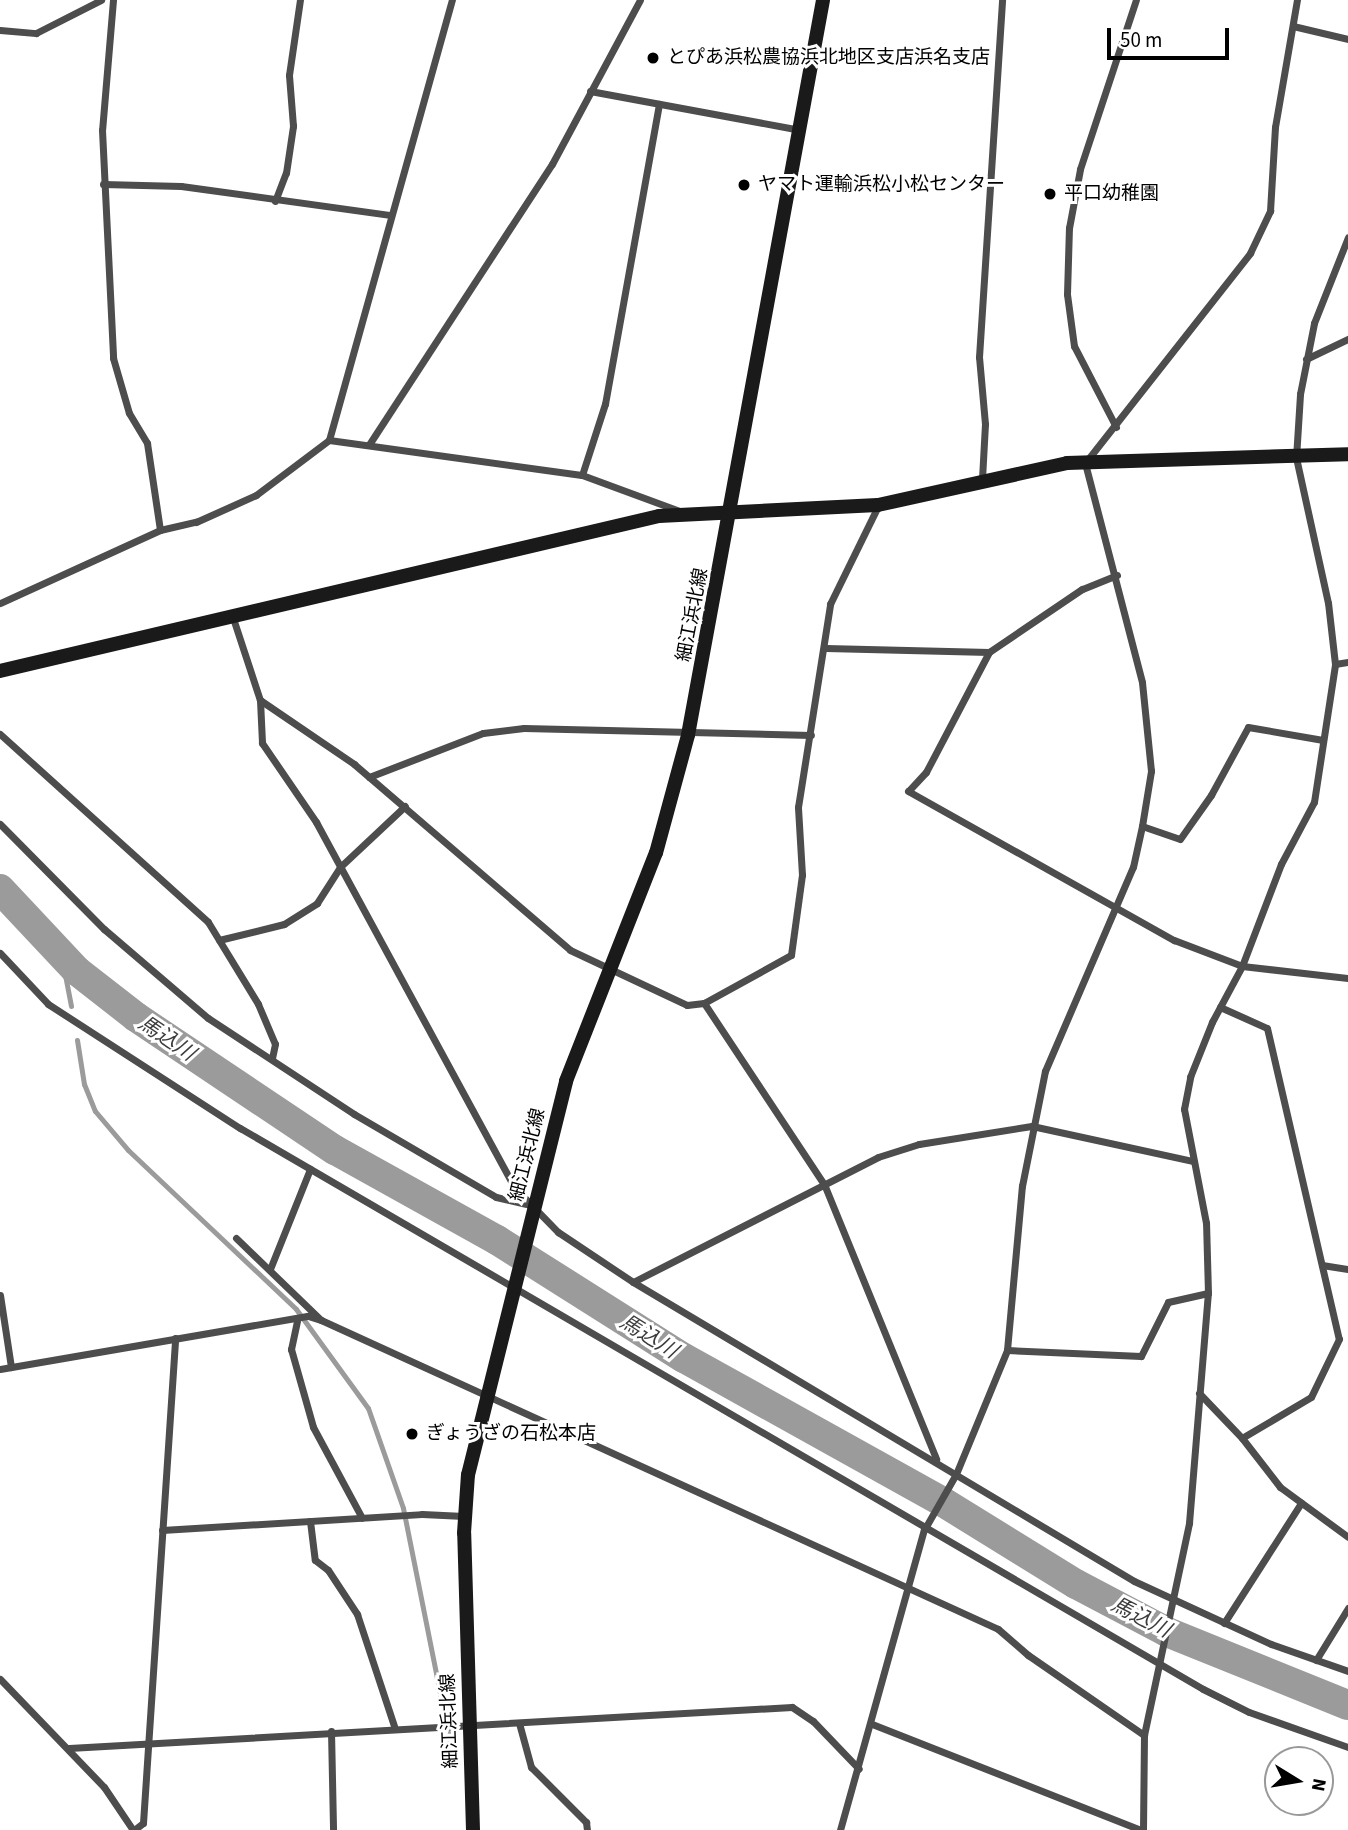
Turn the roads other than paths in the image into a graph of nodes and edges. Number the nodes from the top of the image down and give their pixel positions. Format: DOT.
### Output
graph roads {
  1 [pos="101,0"];
  2 [pos="113,0"];
  3 [pos="300,0"];
  4 [pos="452,0"];
  5 [pos="640,0"];
  6 [pos="823,0"];
  7 [pos="1002,0"];
  8 [pos="1136,0"];
  9 [pos="1297,0"];
  10 [pos="1293,26"];
  11 [pos="0,30"];
  12 [pos="1348,39"];
  13 [pos="590,91"];
  14 [pos="659,104"];
  15 [pos="800,130"];
  16 [pos="103,184"];
  17 [pos="275,201"];
  18 [pos="391,215"];
  19 [pos="1348,237"];
  20 [pos="1348,339"];
  21 [pos="1306,359"];
  22 [pos="1116,427"];
  23 [pos="329,440"];
  24 [pos="370,443"];
  25 [pos="1348,454"];
  26 [pos="1296,458"];
  27 [pos="1085,463"];
  28 [pos="582,475"];
  29 [pos="982,479"];
  30 [pos="878,505"];
  31 [pos="683,513"];
  32 [pos="732,514"];
  33 [pos="160,530"];
  34 [pos="1117,575"];
  35 [pos="0,604"];
  36 [pos="232,615"];
  37 [pos="826,648"];
  38 [pos="989,652"];
  39 [pos="1348,662"];
  40 [pos="1335,664"];
  41 [pos="0,671"];
  42 [pos="260,700"];
  43 [pos="0,734"];
  44 [pos="688,734"];
  45 [pos="811,735"];
  46 [pos="1324,740"];
  47 [pos="369,777"];
  48 [pos="405,806"];
  49 [pos="0,824"];
  50 [pos="1142,825"];
  51 [pos="340,867"];
  52 [pos="1116,907"];
  53 [pos="219,940"];
  54 [pos="0,953"];
  55 [pos="1242,966"];
  56 [pos="611,970"];
  57 [pos="1348,978"];
  58 [pos="704,1003"];
  59 [pos="1220,1007"];
  60 [pos="272,1058"];
  61 [pos="1032,1126"];
  62 [pos="1193,1161"];
  63 [pos="310,1169"];
  64 [pos="824,1184"];
  65 [pos="534,1212"];
  66 [pos="236,1238"];
  67 [pos="1322,1265"];
  68 [pos="270,1269"];
  69 [pos="1348,1269"];
  70 [pos="634,1282"];
  71 [pos="517,1286"];
  72 [pos="1208,1293"];
  73 [pos="0,1295"];
  74 [pos="317,1319"];
  75 [pos="298,1321"];
  76 [pos="175,1338"];
  77 [pos="1007,1350"];
  78 [pos="11,1367"];
  79 [pos="0,1369"];
  80 [pos="1199,1392"];
  81 [pos="487,1397"];
  82 [pos="1242,1438"];
  83 [pos="936,1459"];
  84 [pos="956,1474"];
  85 [pos="1301,1503"];
  86 [pos="464,1517"];
  87 [pos="362,1518"];
  88 [pos="310,1521"];
  89 [pos="926,1527"];
  90 [pos="162,1530"];
  91 [pos="1348,1537"];
  92 [pos="906,1589"];
  93 [pos="1172,1600"];
  94 [pos="1348,1608"];
  95 [pos="1224,1623"];
  96 [pos="1316,1660"];
  97 [pos="1161,1664"];
  98 [pos="1348,1671"];
  99 [pos="0,1679"];
  100 [pos="519,1723"];
  101 [pos="872,1724"];
  102 [pos="462,1727"];
  103 [pos="395,1729"];
  104 [pos="331,1731"];
  105 [pos="1144,1735"];
  106 [pos="147,1744"];
  107 [pos="1348,1747"];
  108 [pos="69,1748"];
  109 [pos="859,1769"];
  110 [pos="134,1830"];
  111 [pos="333,1830"];
  112 [pos="473,1830"];
  113 [pos="587,1830"];
  114 [pos="840,1830"];
  115 [pos="1142,1830"];
  1 -- 11 [label="street"];
  2 -- 16 [label="street"];
  3 -- 17 [label="street"];
  4 -- 18 [label="street"];
  5 -- 13 [label="street"];
  6 -- 15 [label="main road, 細江浜北線"];
  7 -- 29 [label="street"];
  8 -- 22 [label="street"];
  9 -- 10 [label="street"];
  10 -- 12 [label="street"];
  10 -- 22 [label="street"];
  13 -- 14 [label="street"];
  13 -- 24 [label="street"];
  14 -- 15 [label="street"];
  14 -- 28 [label="street"];
  15 -- 32 [label="main road, 細江浜北線"];
  16 -- 17 [label="street"];
  16 -- 33 [label="street"];
  17 -- 18 [label="street"];
  18 -- 23 [label="street"];
  19 -- 21 [label="street"];
  20 -- 21 [label="street"];
  21 -- 26 [label="street"];
  22 -- 27 [label="street"];
  23 -- 24 [label="street"];
  23 -- 33 [label="street"];
  24 -- 28 [label="street"];
  25 -- 26 [label="main road"];
  26 -- 27 [label="main road"];
  26 -- 40 [label="street"];
  27 -- 29 [label="main road"];
  27 -- 34 [label="street"];
  28 -- 31 [label="street"];
  29 -- 30 [label="main road"];
  30 -- 32 [label="main road"];
  30 -- 37 [label="street"];
  31 -- 32 [label="main road"];
  31 -- 36 [label="main road"];
  32 -- 44 [label="main road, 細江浜北線"];
  33 -- 35 [label="street"];
  34 -- 38 [label="street"];
  34 -- 50 [label="street"];
  36 -- 41 [label="main road"];
  36 -- 42 [label="street"];
  37 -- 38 [label="street"];
  37 -- 45 [label="street"];
  38 -- 52 [label="street"];
  39 -- 40 [label="street"];
  40 -- 46 [label="street"];
  42 -- 47 [label="street"];
  42 -- 51 [label="street"];
  43 -- 53 [label="street"];
  44 -- 45 [label="street"];
  44 -- 47 [label="street"];
  44 -- 56 [label="main road, 細江浜北線"];
  45 -- 58 [label="street"];
  46 -- 50 [label="street"];
  46 -- 55 [label="street"];
  47 -- 48 [label="street"];
  48 -- 51 [label="street"];
  48 -- 56 [label="street"];
  49 -- 60 [label="street"];
  50 -- 52 [label="street"];
  51 -- 53 [label="street"];
  51 -- 65 [label="street"];
  52 -- 55 [label="street"];
  52 -- 61 [label="street"];
  53 -- 60 [label="street"];
  54 -- 63 [label="street"];
  55 -- 57 [label="street"];
  55 -- 59 [label="street"];
  56 -- 58 [label="street"];
  56 -- 65 [label="main road, 細江浜北線"];
  58 -- 64 [label="street"];
  59 -- 62 [label="street"];
  59 -- 67 [label="street"];
  60 -- 65 [label="street"];
  61 -- 62 [label="street"];
  61 -- 64 [label="street"];
  61 -- 77 [label="street"];
  62 -- 72 [label="street"];
  63 -- 68 [label="street"];
  63 -- 71 [label="street"];
  64 -- 70 [label="street"];
  64 -- 83 [label="street"];
  65 -- 70 [label="street"];
  65 -- 71 [label="main road, 細江浜北線"];
  66 -- 68 [label="street"];
  67 -- 69 [label="street"];
  67 -- 82 [label="street"];
  68 -- 74 [label="street"];
  70 -- 83 [label="street"];
  71 -- 81 [label="main road, 細江浜北線"];
  71 -- 89 [label="street"];
  72 -- 77 [label="street"];
  72 -- 80 [label="street"];
  73 -- 78 [label="street"];
  74 -- 75 [label="street"];
  74 -- 81 [label="street"];
  75 -- 76 [label="street"];
  75 -- 87 [label="street"];
  76 -- 78 [label="street"];
  76 -- 90 [label="street"];
  77 -- 84 [label="street"];
  78 -- 79 [label="street"];
  80 -- 82 [label="street"];
  80 -- 93 [label="street"];
  81 -- 86 [label="main road, 細江浜北線"];
  81 -- 92 [label="street"];
  82 -- 85 [label="street"];
  83 -- 84 [label="street"];
  84 -- 89 [label="street"];
  84 -- 93 [label="street"];
  85 -- 91 [label="street"];
  85 -- 95 [label="street"];
  86 -- 87 [label="street"];
  86 -- 102 [label="main road, 細江浜北線"];
  87 -- 88 [label="street"];
  88 -- 90 [label="street"];
  88 -- 103 [label="street"];
  89 -- 92 [label="street"];
  89 -- 97 [label="street"];
  90 -- 106 [label="street"];
  92 -- 101 [label="street"];
  92 -- 105 [label="street"];
  93 -- 95 [label="street"];
  93 -- 97 [label="street"];
  94 -- 96 [label="street"];
  95 -- 96 [label="street"];
  96 -- 98 [label="street"];
  97 -- 105 [label="street"];
  97 -- 107 [label="street"];
  99 -- 108 [label="street"];
  100 -- 102 [label="street"];
  100 -- 109 [label="street"];
  100 -- 113 [label="street"];
  101 -- 109 [label="street"];
  101 -- 115 [label="street"];
  102 -- 103 [label="street"];
  102 -- 112 [label="main road, 細江浜北線"];
  103 -- 104 [label="street"];
  104 -- 106 [label="street"];
  104 -- 111 [label="street"];
  105 -- 115 [label="street"];
  106 -- 108 [label="street"];
  106 -- 110 [label="street"];
  108 -- 110 [label="street"];
  109 -- 114 [label="street"];
}
